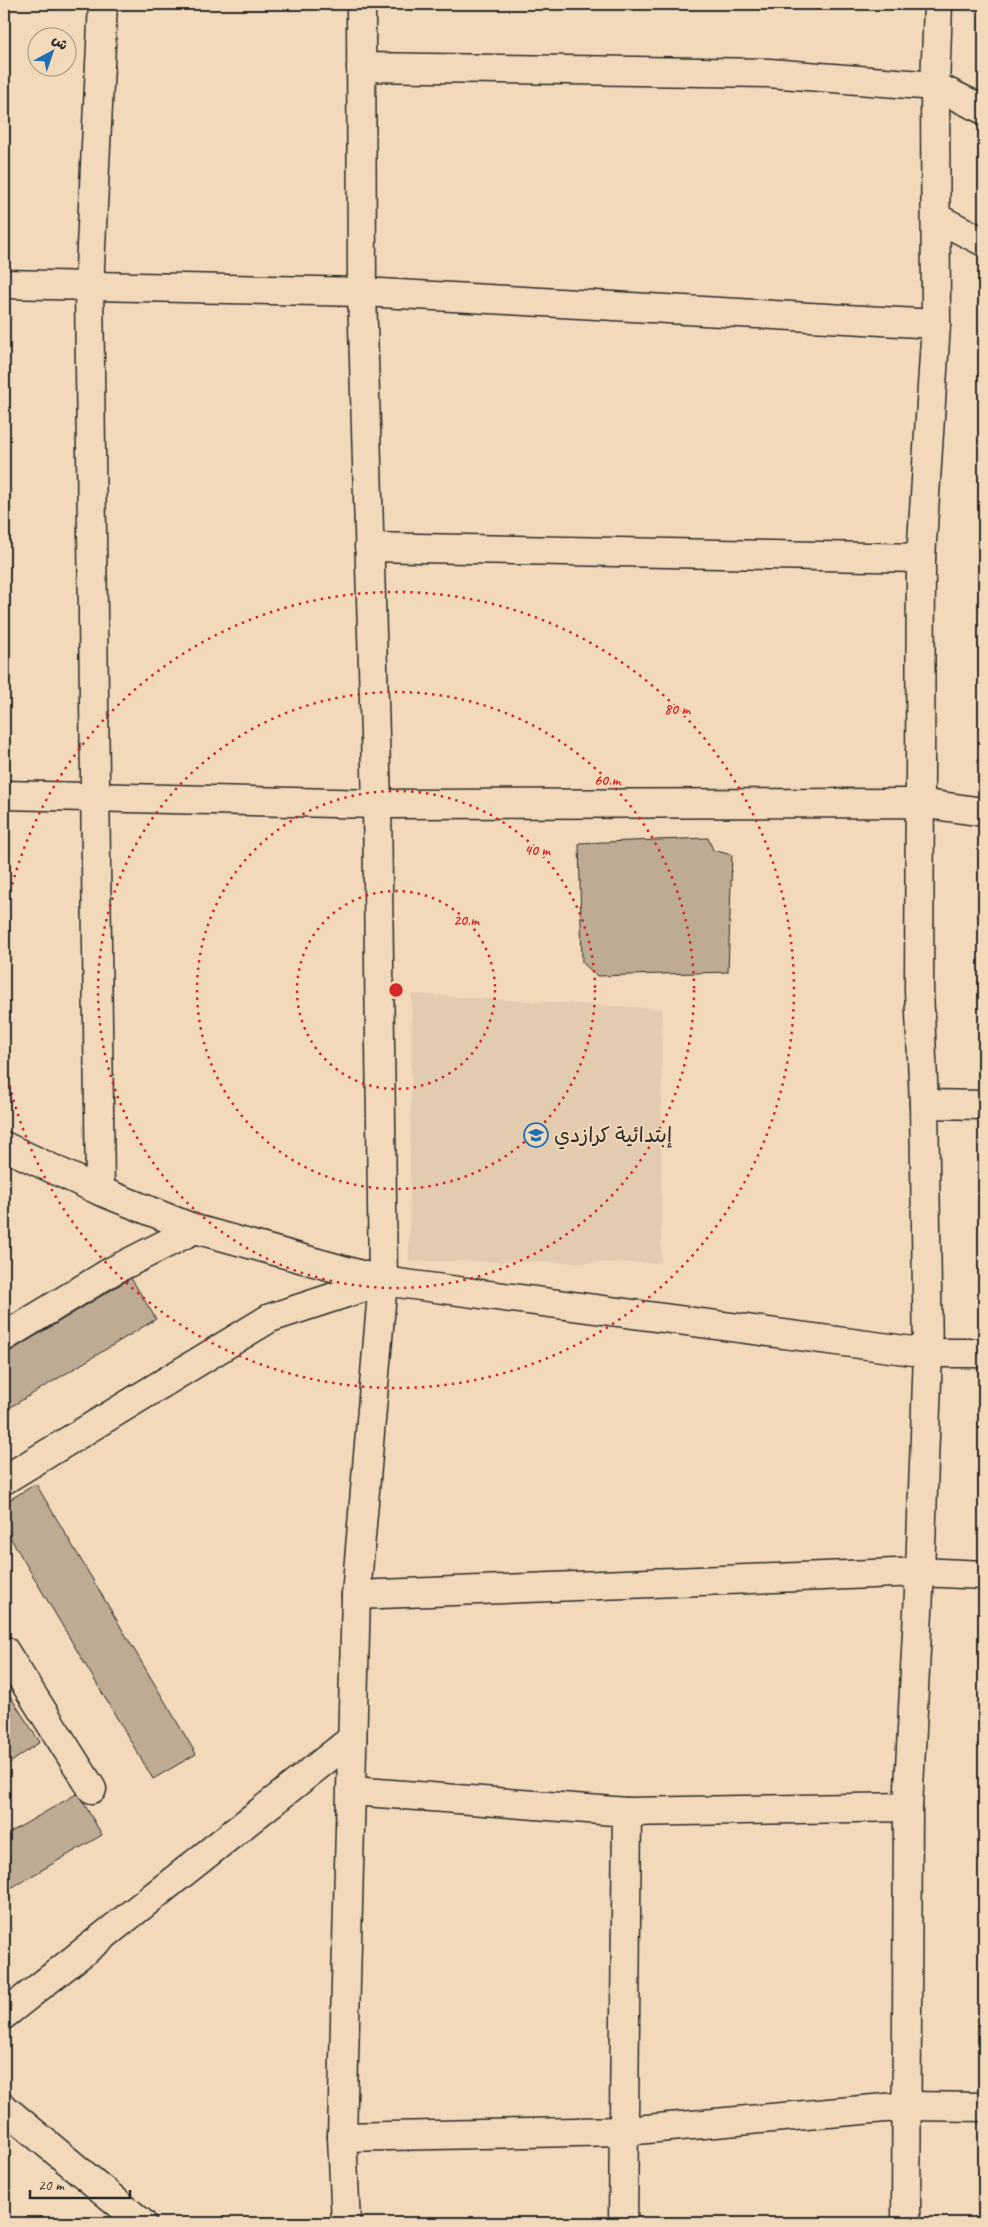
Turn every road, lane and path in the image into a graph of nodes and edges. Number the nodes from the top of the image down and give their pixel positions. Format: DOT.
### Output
graph roads {
  1 [pos="103,4"];
  2 [pos="361,4"];
  3 [pos="938,4"];
  4 [pos="361,67"];
  5 [pos="935,86"];
  6 [pos="984,110"];
  7 [pos="937,218"];
  8 [pos="984,242"];
  9 [pos="4,284"];
  10 [pos="89,287"];
  11 [pos="362,292"];
  12 [pos="936,324"];
  13 [pos="369,547"];
  14 [pos="921,558"];
  15 [pos="4,795"];
  16 [pos="96,798"];
  17 [pos="918,803"];
  18 [pos="377,804"];
  19 [pos="984,812"];
  20 [pos="924,1104"];
  21 [pos="984,1105"];
  22 [pos="4,1146"];
  23 [pos="100,1192"];
  24 [pos="195,1228"];
  25 [pos="383,1281"];
  26 [pos="4,1337"];
  27 [pos="928,1353"];
  28 [pos="984,1353"];
  29 [pos="4,1480"];
  30 [pos="920,1572"];
  31 [pos="984,1575"];
  32 [pos="356,1595"];
  33 [pos="4,1650"];
  34 [pos="352,1740"];
  35 [pos="92,1788"];
  36 [pos="352,1791"];
  37 [pos="908,1807"];
  38 [pos="627,1812"];
  39 [pos="4,2015"];
  40 [pos="908,2106"];
  41 [pos="984,2107"];
  42 [pos="4,2108"];
  43 [pos="624,2131"];
  44 [pos="342,2137"];
  45 [pos="142,2223"];
  46 [pos="346,2223"];
  47 [pos="622,2223"];
  48 [pos="906,2223"];
  1 -- 10 [label="street"];
  2 -- 4 [label="street"];
  3 -- 5 [label="street"];
  4 -- 5 [label="street"];
  4 -- 11 [label="street"];
  5 -- 6 [label="street"];
  5 -- 7 [label="street"];
  7 -- 8 [label="street"];
  7 -- 12 [label="street"];
  9 -- 10 [label="street"];
  10 -- 11 [label="street"];
  10 -- 16 [label="street"];
  11 -- 12 [label="street"];
  11 -- 13 [label="street"];
  12 -- 14 [label="street"];
  13 -- 14 [label="street"];
  13 -- 18 [label="street"];
  14 -- 17 [label="street"];
  15 -- 16 [label="street"];
  16 -- 18 [label="street"];
  16 -- 23 [label="street"];
  17 -- 18 [label="street"];
  17 -- 19 [label="street"];
  17 -- 20 [label="street"];
  18 -- 25 [label="street"];
  20 -- 21 [label="street"];
  20 -- 27 [label="street"];
  22 -- 23 [label="street"];
  23 -- 24 [label="street"];
  24 -- 25 [label="street"];
  24 -- 26 [label="street"];
  25 -- 27 [label="street"];
  25 -- 29 [label="street"];
  25 -- 32 [label="street"];
  27 -- 28 [label="street"];
  27 -- 30 [label="street"];
  30 -- 31 [label="street"];
  30 -- 32 [label="street"];
  30 -- 37 [label="street"];
  32 -- 34 [label="street"];
  33 -- 35 [label="street"];
  34 -- 36 [label="street"];
  34 -- 39 [label="street"];
  36 -- 38 [label="street"];
  36 -- 44 [label="street"];
  37 -- 38 [label="street"];
  37 -- 40 [label="street"];
  38 -- 43 [label="street"];
  40 -- 41 [label="street"];
  40 -- 43 [label="street"];
  40 -- 48 [label="street"];
  42 -- 45 [label="street"];
  43 -- 44 [label="street"];
  43 -- 47 [label="street"];
  44 -- 46 [label="street"];
}
